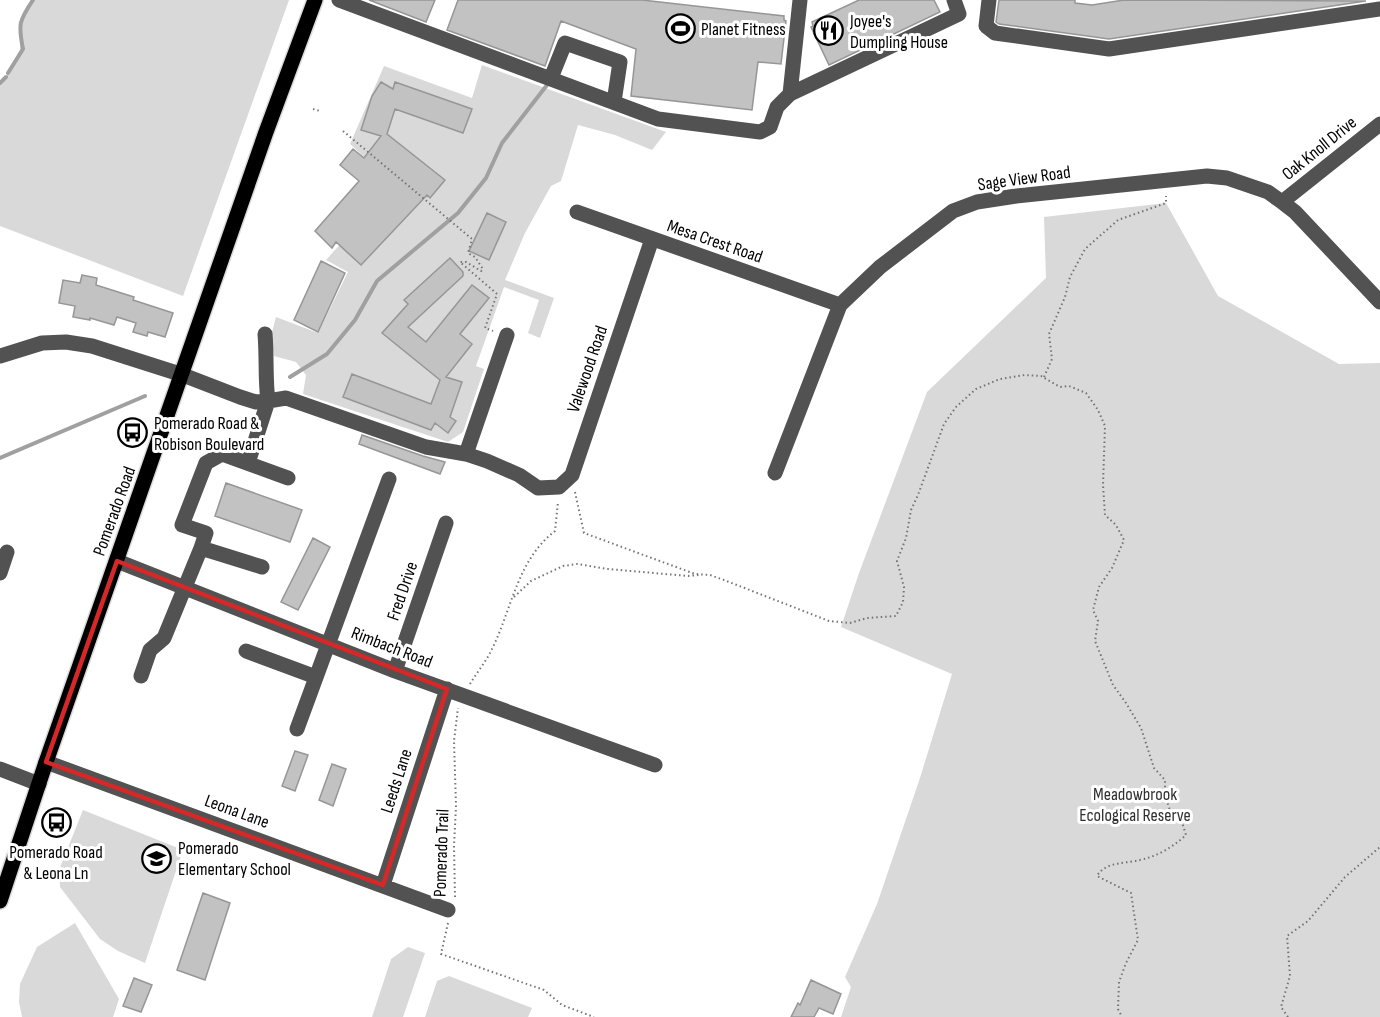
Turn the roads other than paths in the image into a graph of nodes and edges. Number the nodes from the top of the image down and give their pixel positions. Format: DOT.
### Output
graph roads {
  1 [pos="315,0"];
  2 [pos="339,0"];
  3 [pos="800,0"];
  4 [pos="954,0"];
  5 [pos="989,0"];
  6 [pos="373,6"];
  7 [pos="1380,9"];
  8 [pos="551,78"];
  9 [pos="790,94"];
  10 [pos="614,102"];
  11 [pos="1380,124"];
  12 [pos="1282,202"];
  13 [pos="577,212"];
  14 [pos="652,239"];
  15 [pos="1380,302"];
  16 [pos="840,305"];
  17 [pos="265,334"];
  18 [pos="507,335"];
  19 [pos="0,356"];
  20 [pos="183,375"];
  21 [pos="268,401"];
  22 [pos="466,454"];
  23 [pos="248,463"];
  24 [pos="774,473"];
  25 [pos="288,478"];
  26 [pos="389,479"];
  27 [pos="446,523"];
  28 [pos="201,548"];
  29 [pos="7,552"];
  30 [pos="117,561"];
  31 [pos="262,567"];
  32 [pos="0,573"];
  33 [pos="184,587"];
  34 [pos="328,644"];
  35 [pos="246,651"];
  36 [pos="395,671"];
  37 [pos="141,676"];
  38 [pos="316,677"];
  39 [pos="447,689"];
  40 [pos="297,729"];
  41 [pos="46,762"];
  42 [pos="655,765"];
  43 [pos="0,769"];
  44 [pos="39,784"];
  45 [pos="383,885"];
  46 [pos="0,901"];
  47 [pos="450,912"];
  1 -- 20 [label="main road, Pomerado Road"];
  2 -- 6 [label="street"];
  3 -- 9 [label="street"];
  4 -- 9 [label="street"];
  5 -- 7 [label="street"];
  6 -- 8 [label="street"];
  8 -- 10 [label="street"];
  8 -- 10 [label="street"];
  9 -- 10 [label="street"];
  11 -- 12 [label="street, Oak Knoll Drive"];
  12 -- 15 [label="street, Sage View Road"];
  12 -- 16 [label="street, Sage View Road"];
  13 -- 14 [label="street, Mesa Crest Road"];
  14 -- 16 [label="street, Mesa Crest Road"];
  14 -- 22 [label="street, Valewood Road"];
  16 -- 24 [label="street, Sage View Road"];
  17 -- 21 [label="street"];
  18 -- 22 [label="street"];
  19 -- 20 [label="street"];
  20 -- 21 [label="street"];
  20 -- 30 [label="main road, Pomerado Road"];
  21 -- 22 [label="street"];
  21 -- 23 [label="street"];
  23 -- 25 [label="street"];
  23 -- 28 [label="street"];
  26 -- 34 [label="street"];
  27 -- 36 [label="street, Fred Drive"];
  28 -- 31 [label="street"];
  28 -- 33 [label="street"];
  29 -- 32 [label="street"];
  30 -- 33 [label="street, Rimbach Road"];
  30 -- 41 [label="main road, Pomerado Road"];
  33 -- 34 [label="street, Rimbach Road"];
  33 -- 37 [label="street"];
  34 -- 36 [label="street, Rimbach Road"];
  34 -- 38 [label="street"];
  35 -- 38 [label="street"];
  36 -- 39 [label="street, Rimbach Road"];
  38 -- 40 [label="street"];
  39 -- 42 [label="street, Rimbach Road"];
  39 -- 45 [label="street, Leeds Lane"];
  41 -- 44 [label="main road, Pomerado Road"];
  41 -- 45 [label="street, Leona Lane"];
  43 -- 44 [label="street"];
  44 -- 46 [label="main road, Pomerado Road"];
  45 -- 47 [label="street, Leona Lane"];
}
